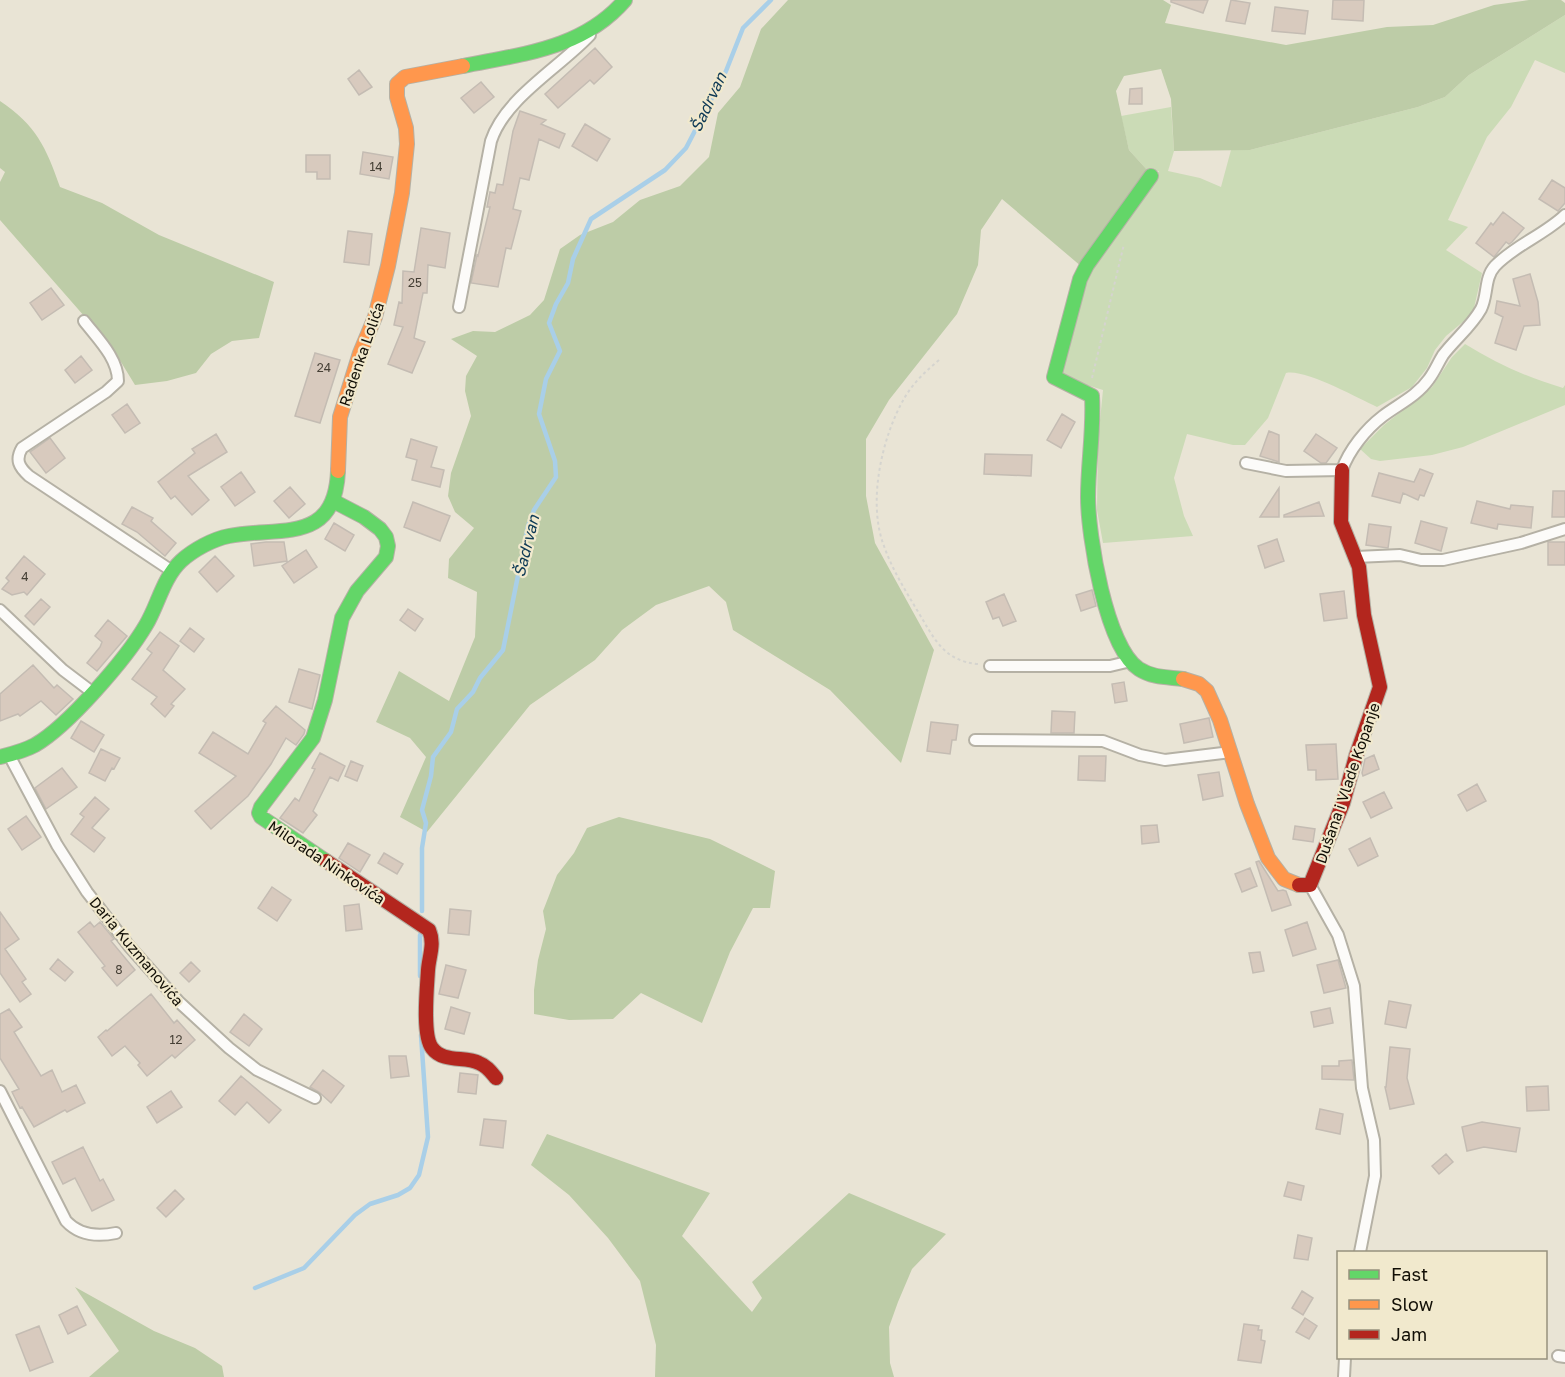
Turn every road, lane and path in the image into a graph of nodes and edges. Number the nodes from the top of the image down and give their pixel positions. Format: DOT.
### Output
graph roads {
  1 [pos="625,0"];
  2 [pos="600,24"];
  3 [pos="1151,176"];
  4 [pos="1565,215"];
  5 [pos="1124,244"];
  6 [pos="459,307"];
  7 [pos="84,321"];
  8 [pos="939,360"];
  9 [pos="1088,392"];
  10 [pos="1246,463"];
  11 [pos="1342,470"];
  12 [pos="334,499"];
  13 [pos="1565,529"];
  14 [pos="1356,557"];
  15 [pos="172,571"];
  16 [pos="0,610"];
  17 [pos="1131,661"];
  18 [pos="990,666"];
  19 [pos="92,692"];
  20 [pos="975,740"];
  21 [pos="1231,753"];
  22 [pos="5,756"];
  23 [pos="1310,885"];
  24 [pos="496,1078"];
  25 [pos="0,1091"];
  26 [pos="315,1098"];
  27 [pos="116,1233"];
  28 [pos="1360,1251"];
  29 [pos="1345,1359"];
  30 [pos="1344,1377"];
  1 -- 2 [label="street, Radenka Lolića"];
  2 -- 6 [label="street"];
  2 -- 12 [label="street, Radenka Lolića"];
  3 -- 9 [label="street"];
  4 -- 11 [label="street, Dušana i Vlade Kopanje"];
  5 -- 9 [label="path"];
  7 -- 15 [label="street"];
  8 -- 18 [label="path"];
  9 -- 17 [label="street"];
  10 -- 11 [label="street"];
  11 -- 14 [label="street, Dušana i Vlade Kopanje"];
  12 -- 15 [label="street"];
  12 -- 24 [label="street, Milorada Ninkovića"];
  13 -- 14 [label="street"];
  14 -- 23 [label="street, Dušana i Vlade Kopanje"];
  15 -- 19 [label="street"];
  16 -- 19 [label="street"];
  17 -- 18 [label="street"];
  17 -- 21 [label="street"];
  19 -- 22 [label="street"];
  20 -- 21 [label="street"];
  21 -- 23 [label="street"];
  22 -- 26 [label="street, Daria Kuzmanovića"];
  23 -- 28 [label="street"];
  25 -- 27 [label="street"];
  29 -- 30 [label="street"];
}
